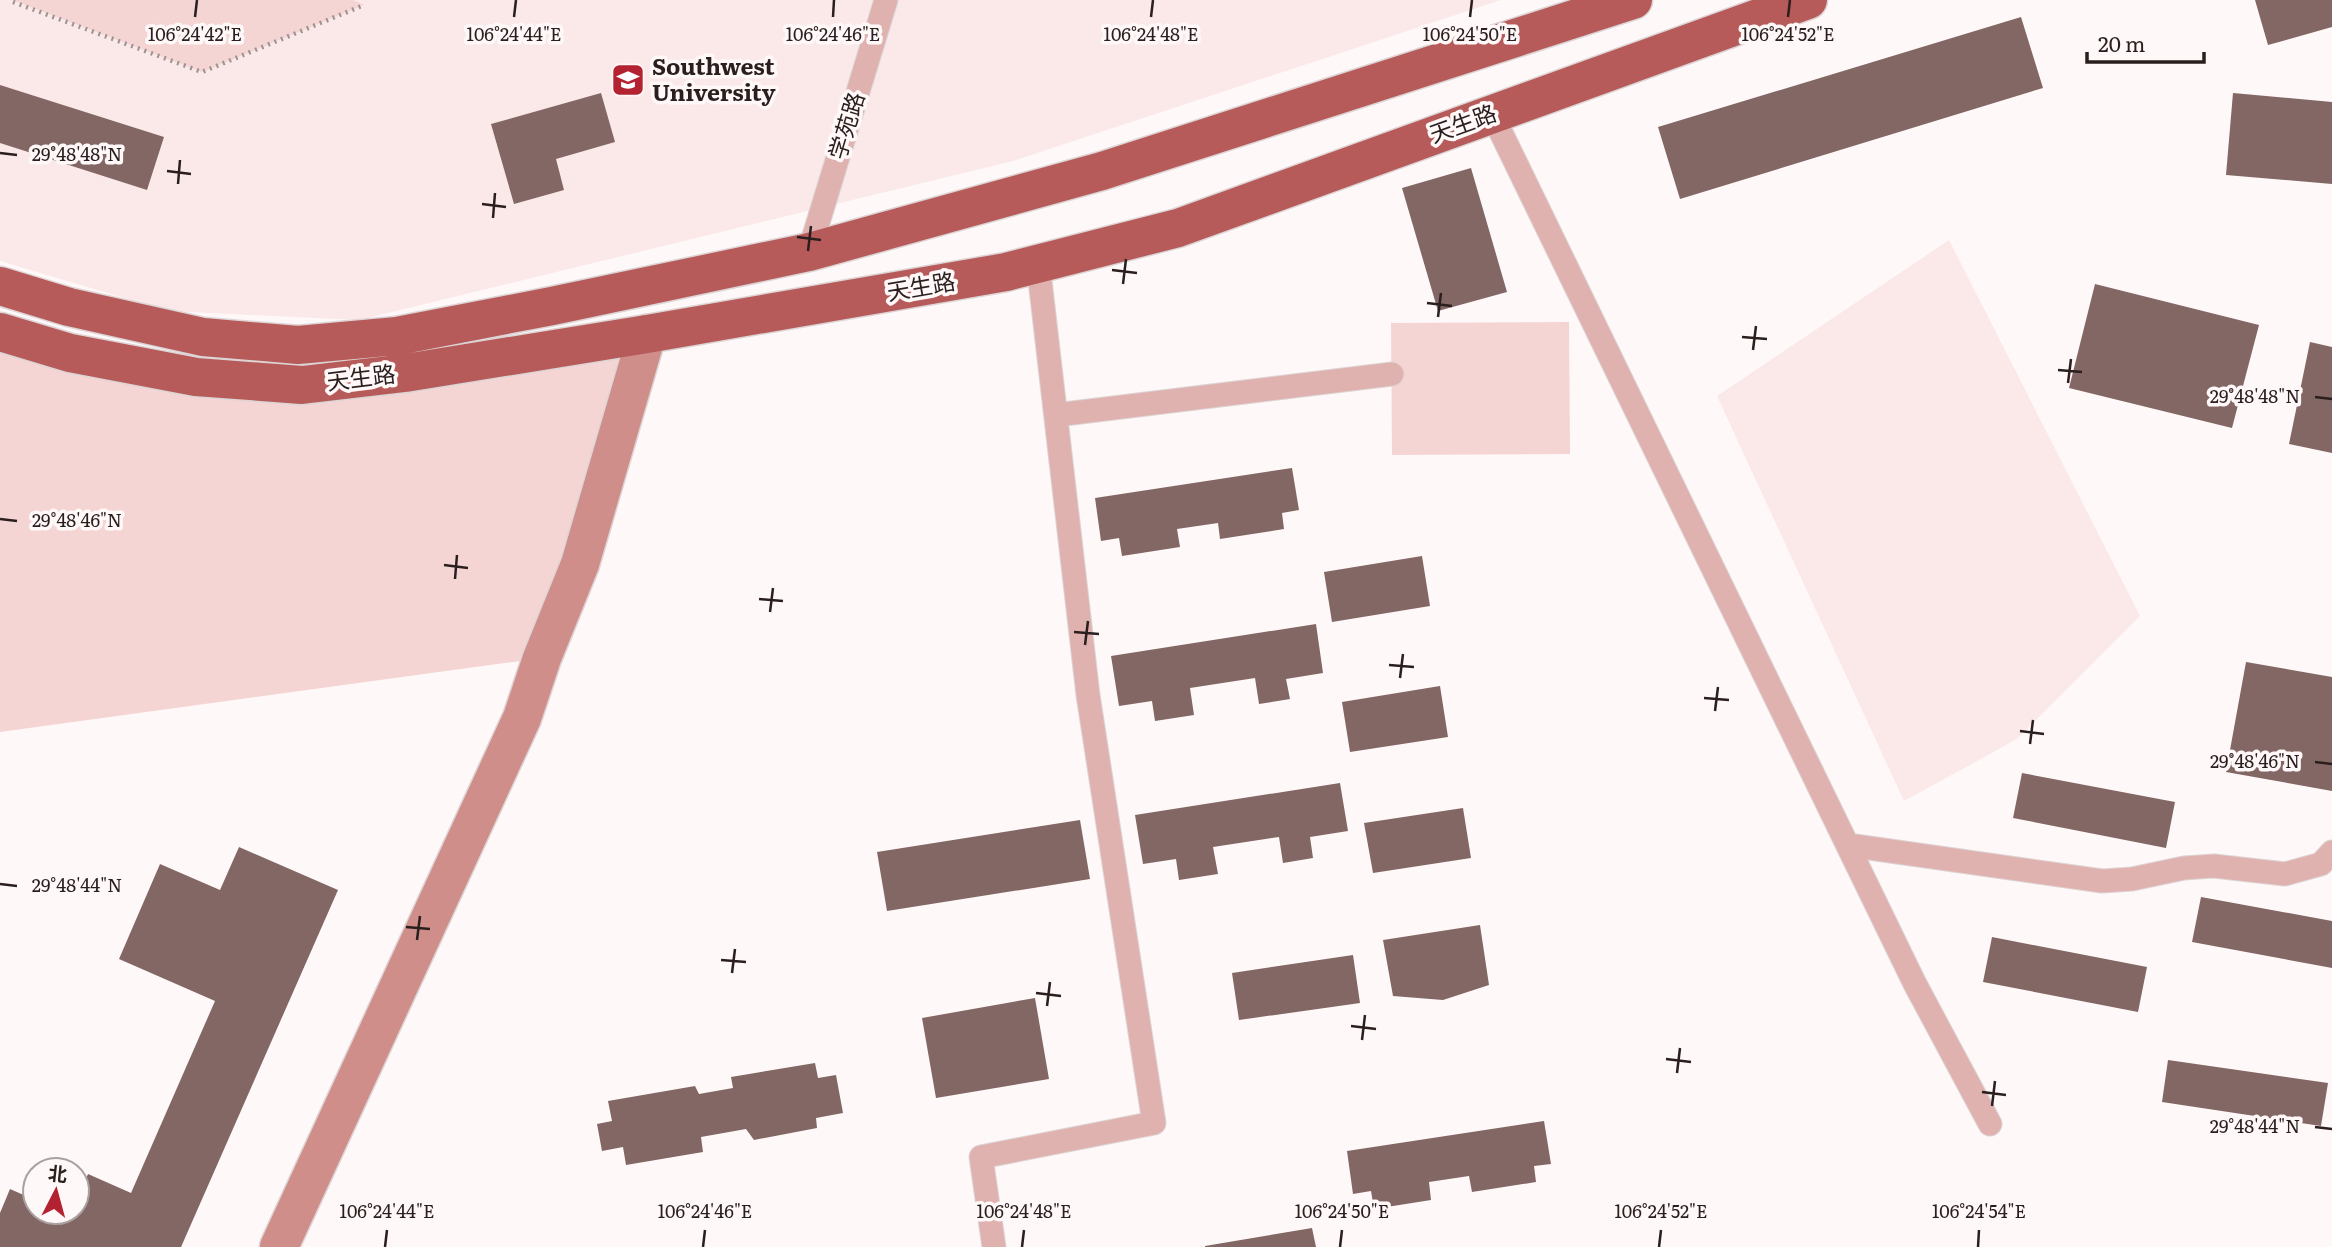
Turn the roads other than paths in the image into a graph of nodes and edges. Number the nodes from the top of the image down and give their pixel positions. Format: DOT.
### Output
graph roads {
  1 [pos="886,0"];
  2 [pos="1633,0"];
  3 [pos="1808,0"];
  4 [pos="1492,114"];
  5 [pos="809,252"];
  6 [pos="1038,264"];
  7 [pos="0,286"];
  8 [pos="0,332"];
  9 [pos="647,334"];
  10 [pos="1392,374"];
  11 [pos="1056,415"];
  12 [pos="1848,845"];
  13 [pos="2332,852"];
  14 [pos="1990,1124"];
  15 [pos="279,1247"];
  16 [pos="994,1247"];
  1 -- 5 [label="lane, 学苑路"];
  2 -- 5 [label="highway, 天生路"];
  3 -- 4 [label="highway, 天生路"];
  4 -- 6 [label="highway, 天生路"];
  4 -- 12 [label="lane"];
  5 -- 7 [label="highway, 天生路"];
  6 -- 9 [label="highway, 天生路"];
  6 -- 11 [label="lane"];
  8 -- 9 [label="highway, 天生路"];
  9 -- 15 [label="street"];
  10 -- 11 [label="lane"];
  11 -- 16 [label="lane"];
  12 -- 13 [label="lane"];
  12 -- 14 [label="lane"];
}
